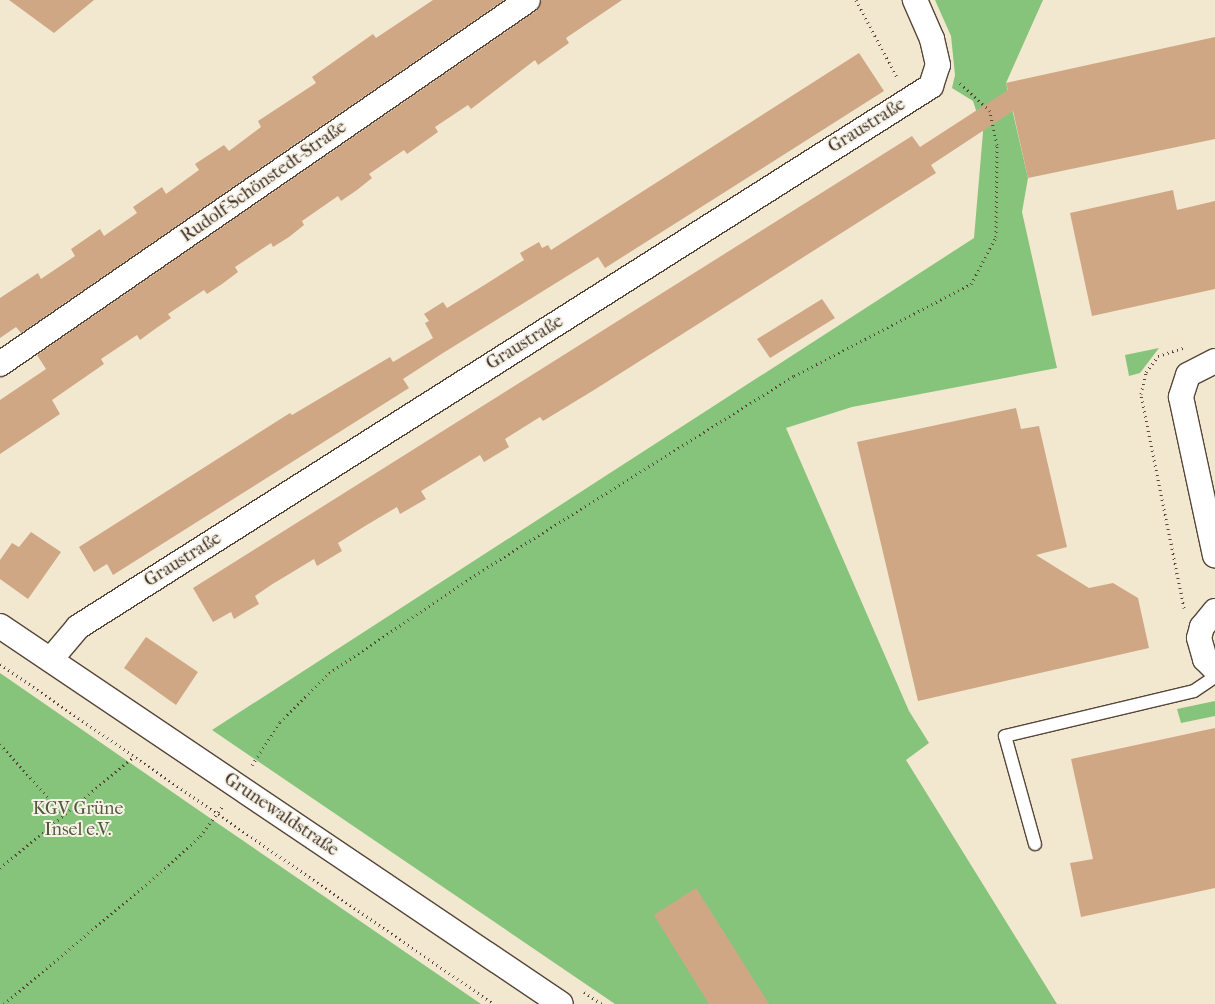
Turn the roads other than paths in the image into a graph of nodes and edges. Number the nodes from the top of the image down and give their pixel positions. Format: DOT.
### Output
graph roads {
  1 [pos="528,0"];
  2 [pos="915,0"];
  3 [pos="1215,361"];
  4 [pos="0,364"];
  5 [pos="1215,554"];
  6 [pos="1215,611"];
  7 [pos="0,626"];
  8 [pos="51,659"];
  9 [pos="1215,669"];
  10 [pos="1215,677"];
  11 [pos="1035,844"];
  12 [pos="561,1004"];
  1 -- 4 [label="street, Rudolf-Schönstedt-Straße"];
  2 -- 8 [label="street, Graustraße"];
  3 -- 5 [label="street"];
  6 -- 9 [label="street"];
  7 -- 8 [label="street, Grunewaldstraße"];
  8 -- 12 [label="street, Grunewaldstraße"];
  10 -- 11 [label="lane"];
}
